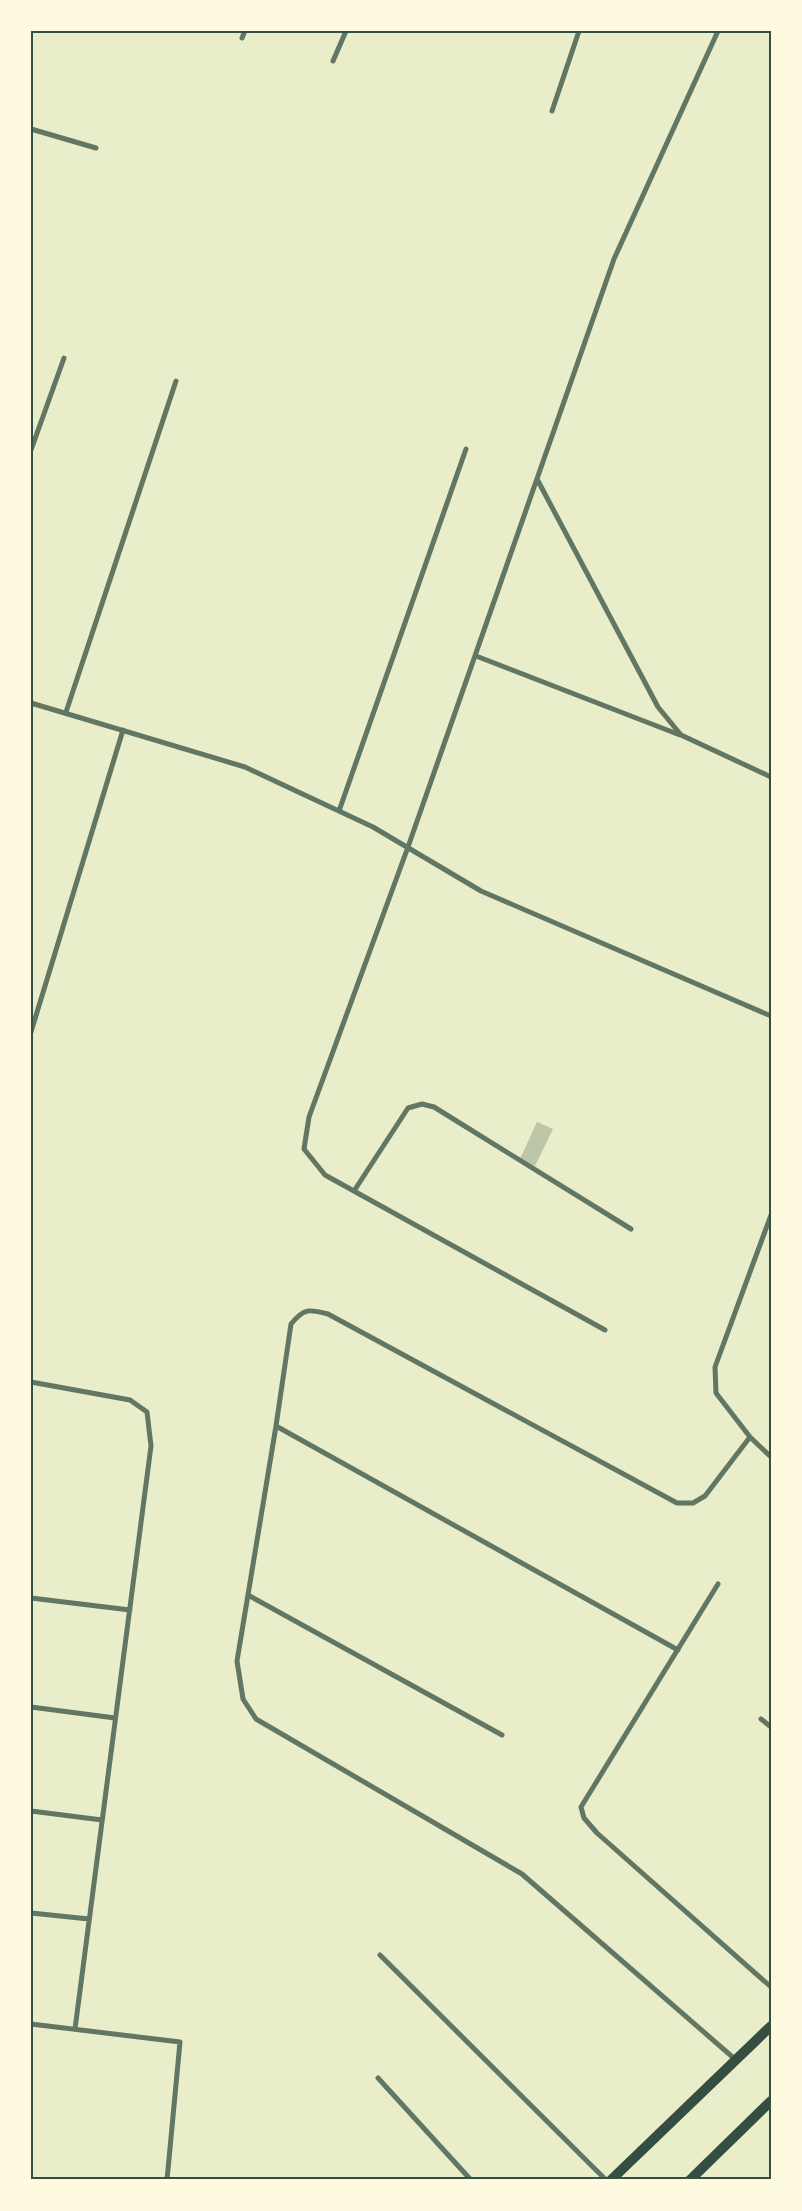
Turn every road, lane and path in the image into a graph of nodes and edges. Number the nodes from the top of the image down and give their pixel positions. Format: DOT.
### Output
graph roads {
  1 [pos="246,31"];
  2 [pos="346,31"];
  3 [pos="579,31"];
  4 [pos="718,31"];
  5 [pos="242,38"];
  6 [pos="332,61"];
  7 [pos="552,110"];
  8 [pos="31,129"];
  9 [pos="96,148"];
  10 [pos="64,358"];
  11 [pos="176,380"];
  12 [pos="466,449"];
  13 [pos="31,450"];
  14 [pos="537,479"];
  15 [pos="476,656"];
  16 [pos="31,703"];
  17 [pos="66,712"];
  18 [pos="123,730"];
  19 [pos="680,735"];
  20 [pos="771,777"];
  21 [pos="339,811"];
  22 [pos="408,848"];
  23 [pos="771,1016"];
  24 [pos="31,1032"];
  25 [pos="354,1191"];
  26 [pos="771,1215"];
  27 [pos="630,1230"];
  28 [pos="605,1330"];
  29 [pos="31,1382"];
  30 [pos="276,1426"];
  31 [pos="750,1437"];
  32 [pos="771,1457"];
  33 [pos="718,1584"];
  34 [pos="248,1595"];
  35 [pos="31,1598"];
  36 [pos="130,1610"];
  37 [pos="678,1650"];
  38 [pos="31,1707"];
  39 [pos="115,1718"];
  40 [pos="762,1720"];
  41 [pos="771,1727"];
  42 [pos="502,1735"];
  43 [pos="31,1811"];
  44 [pos="102,1820"];
  45 [pos="31,1913"];
  46 [pos="89,1919"];
  47 [pos="380,1955"];
  48 [pos="771,1987"];
  49 [pos="31,2024"];
  50 [pos="771,2026"];
  51 [pos="75,2030"];
  52 [pos="736,2060"];
  53 [pos="378,2078"];
  54 [pos="771,2101"];
  55 [pos="167,2180"];
  56 [pos="471,2180"];
  57 [pos="606,2180"];
  58 [pos="611,2180"];
  59 [pos="690,2180"];
  1 -- 5 [label="street"];
  2 -- 6 [label="street"];
  3 -- 7 [label="street"];
  4 -- 14 [label="street"];
  8 -- 9 [label="street"];
  10 -- 13 [label="street"];
  11 -- 17 [label="street"];
  12 -- 21 [label="street"];
  14 -- 15 [label="street"];
  14 -- 19 [label="street"];
  15 -- 19 [label="street"];
  15 -- 22 [label="street"];
  16 -- 17 [label="street"];
  17 -- 18 [label="street"];
  18 -- 21 [label="street"];
  18 -- 24 [label="street"];
  19 -- 20 [label="street"];
  21 -- 22 [label="street"];
  22 -- 23 [label="street"];
  22 -- 25 [label="street"];
  25 -- 27 [label="street"];
  25 -- 28 [label="street"];
  26 -- 31 [label="street"];
  29 -- 36 [label="street"];
  30 -- 31 [label="street"];
  30 -- 34 [label="street"];
  30 -- 37 [label="street"];
  31 -- 32 [label="street"];
  33 -- 37 [label="street"];
  34 -- 42 [label="street"];
  34 -- 52 [label="street"];
  35 -- 36 [label="street"];
  36 -- 39 [label="street"];
  37 -- 48 [label="street"];
  38 -- 39 [label="street"];
  39 -- 44 [label="street"];
  40 -- 41 [label="street"];
  43 -- 44 [label="street"];
  44 -- 46 [label="street"];
  45 -- 46 [label="street"];
  46 -- 51 [label="street"];
  47 -- 57 [label="street"];
  49 -- 51 [label="street"];
  50 -- 52 [label="main road"];
  51 -- 55 [label="street"];
  52 -- 58 [label="main road"];
  53 -- 56 [label="street"];
  54 -- 59 [label="main road"];
}
